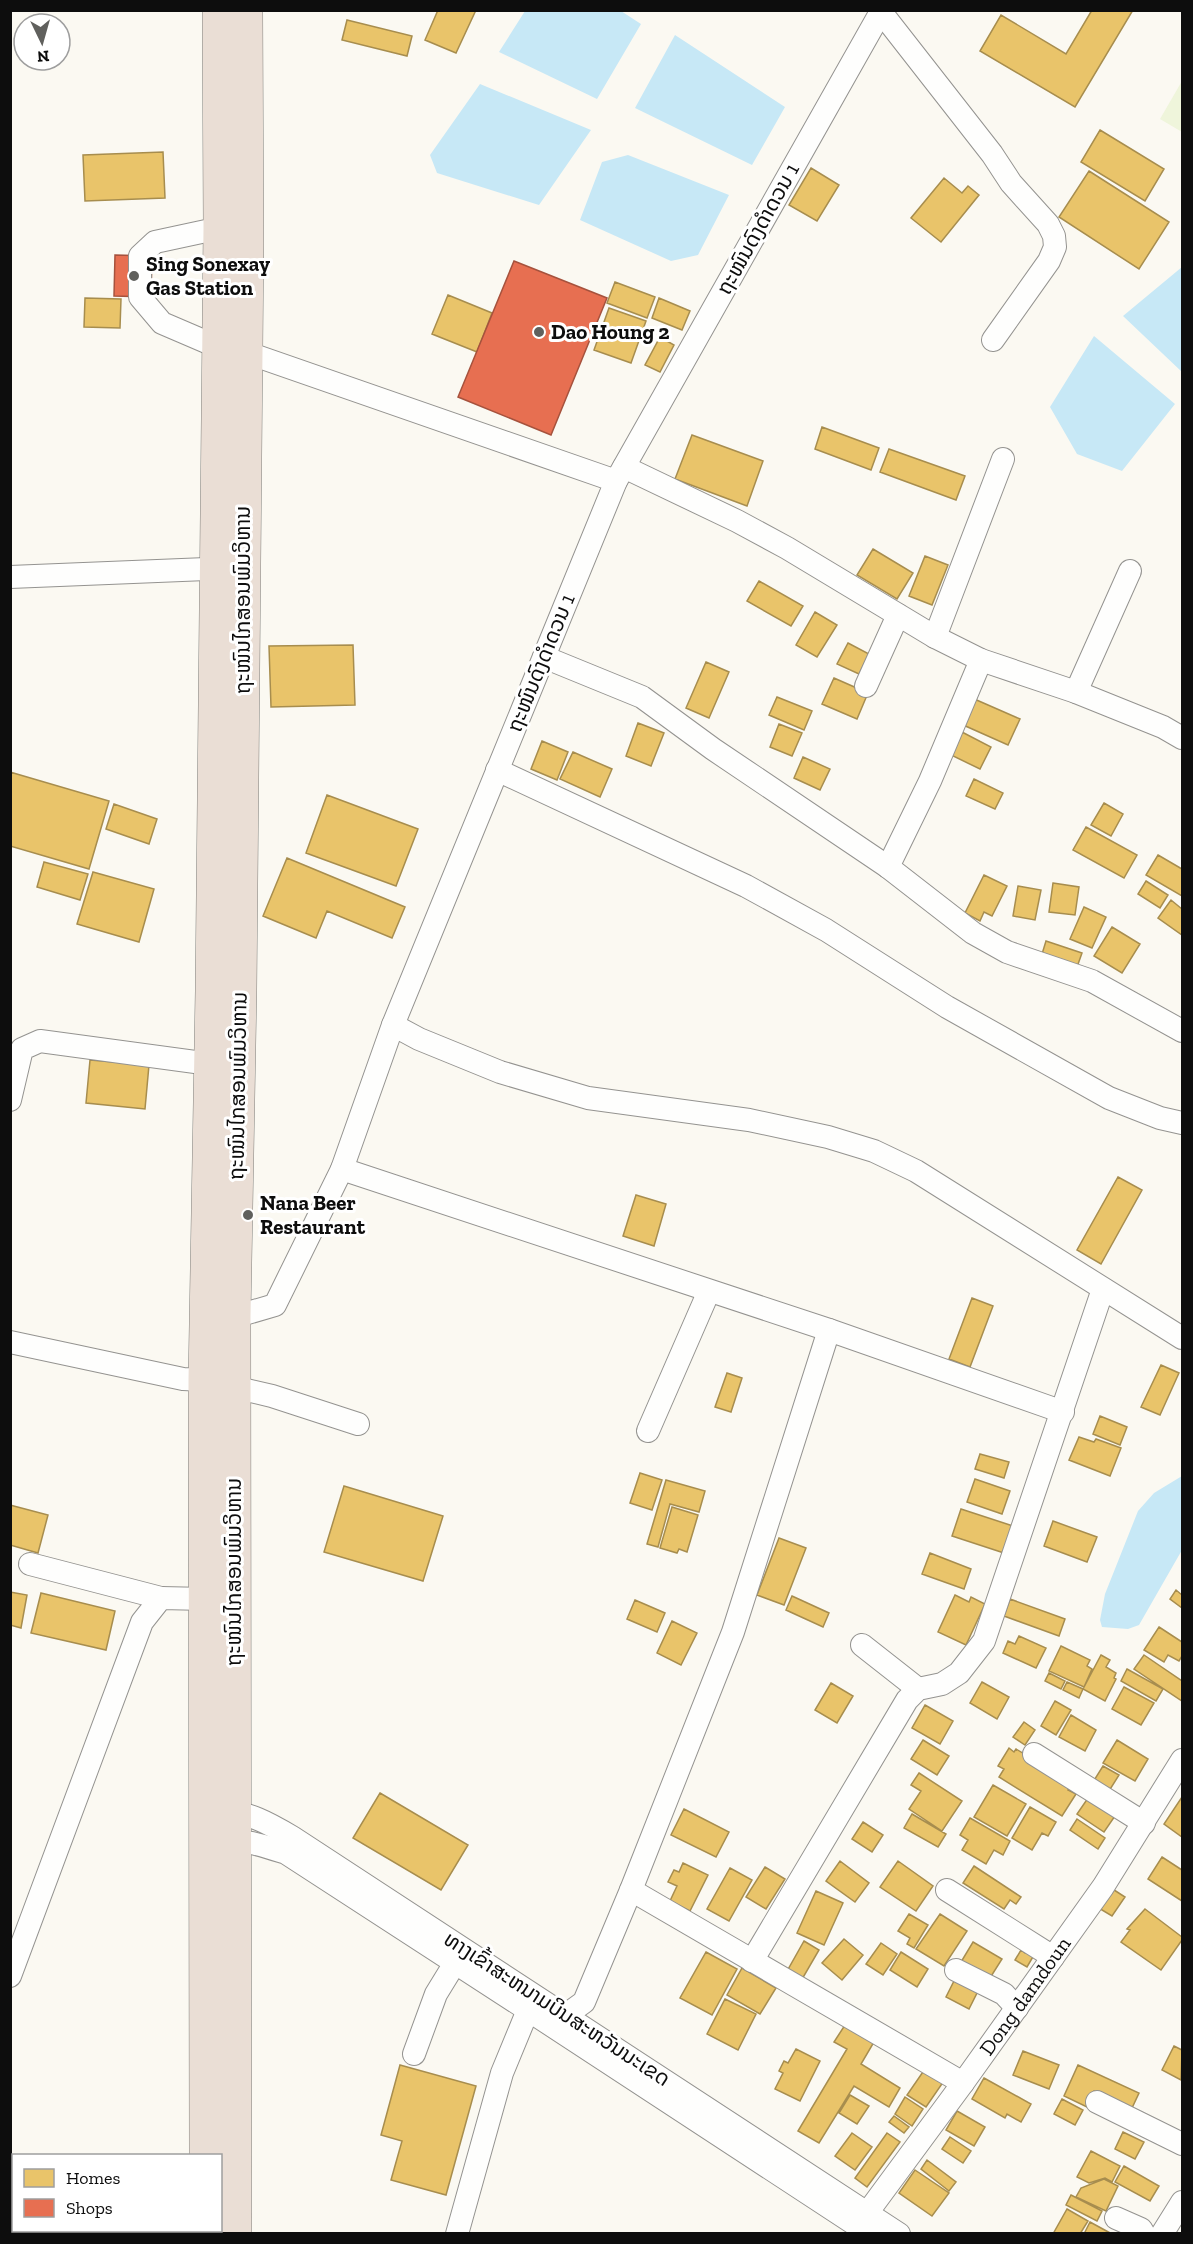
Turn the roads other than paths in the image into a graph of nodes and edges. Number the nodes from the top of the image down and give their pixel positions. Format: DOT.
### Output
graph roads {
  1 [pos="882,11"];
  2 [pos="232,22"];
  3 [pos="229,238"];
  4 [pos="993,340"];
  5 [pos="232,349"];
  6 [pos="1004,459"];
  7 [pos="620,474"];
  8 [pos="230,568"];
  9 [pos="1130,571"];
  10 [pos="10,577"];
  11 [pos="898,615"];
  12 [pos="935,637"];
  13 [pos="544,657"];
  14 [pos="981,660"];
  15 [pos="866,686"];
  16 [pos="1076,692"];
  17 [pos="1182,738"];
  18 [pos="497,770"];
  19 [pos="888,867"];
  20 [pos="1179,1022"];
  21 [pos="393,1025"];
  22 [pos="210,1064"];
  23 [pos="10,1100"];
  24 [pos="1182,1123"];
  25 [pos="342,1169"];
  26 [pos="1103,1289"];
  27 [pos="709,1291"];
  28 [pos="234,1317"];
  29 [pos="830,1330"];
  30 [pos="1182,1338"];
  31 [pos="10,1342"];
  32 [pos="219,1384"];
  33 [pos="1063,1412"];
  34 [pos="358,1424"];
  35 [pos="648,1431"];
  36 [pos="30,1564"];
  37 [pos="162,1598"];
  38 [pos="206,1599"];
  39 [pos="862,1645"];
  40 [pos="918,1689"];
  41 [pos="1034,1754"];
  42 [pos="1182,1761"];
  43 [pos="1144,1823"];
  44 [pos="220,1825"];
  45 [pos="631,1890"];
  46 [pos="947,1890"];
  47 [pos="460,1955"];
  48 [pos="1053,1957"];
  49 [pos="752,1961"];
  50 [pos="956,1970"];
  51 [pos="10,1976"];
  52 [pos="1017,2008"];
  53 [pos="528,2010"];
  54 [pos="566,2015"];
  55 [pos="414,2054"];
  56 [pos="963,2083"];
  57 [pos="1097,2102"];
  58 [pos="1182,2144"];
  59 [pos="206,2154"];
  60 [pos="1182,2202"];
  61 [pos="1116,2218"];
  62 [pos="865,2224"];
  63 [pos="235,2234"];
  64 [pos="457,2234"];
  65 [pos="899,2234"];
  66 [pos="1144,2234"];
  67 [pos="1162,2234"];
  1 -- 4 [label="street"];
  1 -- 7 [label="street, ຖະໜົນດົງດຳດວນ 1"];
  2 -- 3 [label="highway, ຖະໜົນໄກສອນພົມວິຫານ"];
  3 -- 5 [label="highway, ຖະໜົນໄກສອນພົມວິຫານ"];
  3 -- 5 [label="street"];
  5 -- 7 [label="street"];
  5 -- 8 [label="highway, ຖະໜົນໄກສອນພົມວິຫານ"];
  6 -- 12 [label="street"];
  7 -- 11 [label="street"];
  7 -- 13 [label="street, ຖະໜົນດົງດຳດວນ 1"];
  8 -- 10 [label="street"];
  8 -- 22 [label="highway, ຖະໜົນໄກສອນພົມວິຫານ"];
  8 -- 28 [label="highway, ຖະໜົນໄກສອນພົມວິຫານ"];
  9 -- 16 [label="street"];
  11 -- 12 [label="street"];
  11 -- 15 [label="street"];
  12 -- 14 [label="street"];
  13 -- 18 [label="street, ຖະໜົນດົງດຳດວນ 1"];
  13 -- 19 [label="street"];
  14 -- 16 [label="street"];
  14 -- 19 [label="street"];
  16 -- 17 [label="street"];
  18 -- 21 [label="street, ຖະໜົນດົງດຳດວນ 1"];
  18 -- 24 [label="street"];
  19 -- 20 [label="street"];
  21 -- 25 [label="street, ຖະໜົນດົງດຳດວນ 1"];
  21 -- 26 [label="street"];
  22 -- 23 [label="street"];
  22 -- 32 [label="highway, ຖະໜົນໄກສອນພົມວິຫານ"];
  25 -- 27 [label="street"];
  25 -- 28 [label="street, ຖະໜົນດົງດຳດວນ 1"];
  26 -- 30 [label="street"];
  26 -- 33 [label="street"];
  27 -- 29 [label="street"];
  27 -- 35 [label="street"];
  28 -- 32 [label="highway, ຖະໜົນໄກສອນພົມວິຫານ"];
  29 -- 33 [label="street"];
  29 -- 45 [label="street"];
  31 -- 32 [label="street"];
  32 -- 34 [label="street"];
  32 -- 38 [label="highway, ຖະໜົນໄກສອນພົມວິຫານ"];
  32 -- 44 [label="highway, ຖະໜົນໄກສອນພົມວິຫານ"];
  33 -- 40 [label="street"];
  36 -- 37 [label="street"];
  37 -- 38 [label="street"];
  37 -- 51 [label="street"];
  38 -- 44 [label="highway, ຖະໜົນໄກສອນພົມວິຫານ"];
  39 -- 40 [label="street"];
  40 -- 49 [label="street"];
  41 -- 43 [label="street"];
  42 -- 43 [label="street, Dong damdoun"];
  43 -- 48 [label="street, Dong damdoun"];
  44 -- 47 [label="street, ທາງເຂົ້າສະຫນາມບິນສະຫວັນນະເຂດ"];
  44 -- 59 [label="highway, ຖະໜົນໄກສອນພົມວິຫານ"];
  44 -- 63 [label="highway, ຖະໜົນໄກສອນພົມວິຫານ"];
  45 -- 49 [label="street"];
  45 -- 54 [label="street"];
  46 -- 48 [label="street"];
  47 -- 53 [label="street, ທາງເຂົ້າສະຫນາມບິນສະຫວັນນະເຂດ"];
  47 -- 54 [label="street, ທາງເຂົ້າສະຫນາມບິນສະຫວັນນະເຂດ"];
  47 -- 55 [label="street"];
  48 -- 52 [label="street, Dong damdoun"];
  49 -- 56 [label="street"];
  50 -- 52 [label="street"];
  52 -- 56 [label="street, Dong damdoun"];
  53 -- 62 [label="street, ທາງເຂົ້າສະຫນາມບິນສະຫວັນນະເຂດ"];
  53 -- 64 [label="street"];
  54 -- 62 [label="street, ທາງເຂົ້າສະຫນາມບິນສະຫວັນນະເຂດ"];
  56 -- 62 [label="street, Dong damdoun"];
  57 -- 58 [label="street"];
  60 -- 67 [label="street"];
  61 -- 66 [label="street"];
  62 -- 65 [label="street, ທາງເຂົ້າສະຫນາມບິນສະຫວັນນະເຂດ"];
}
